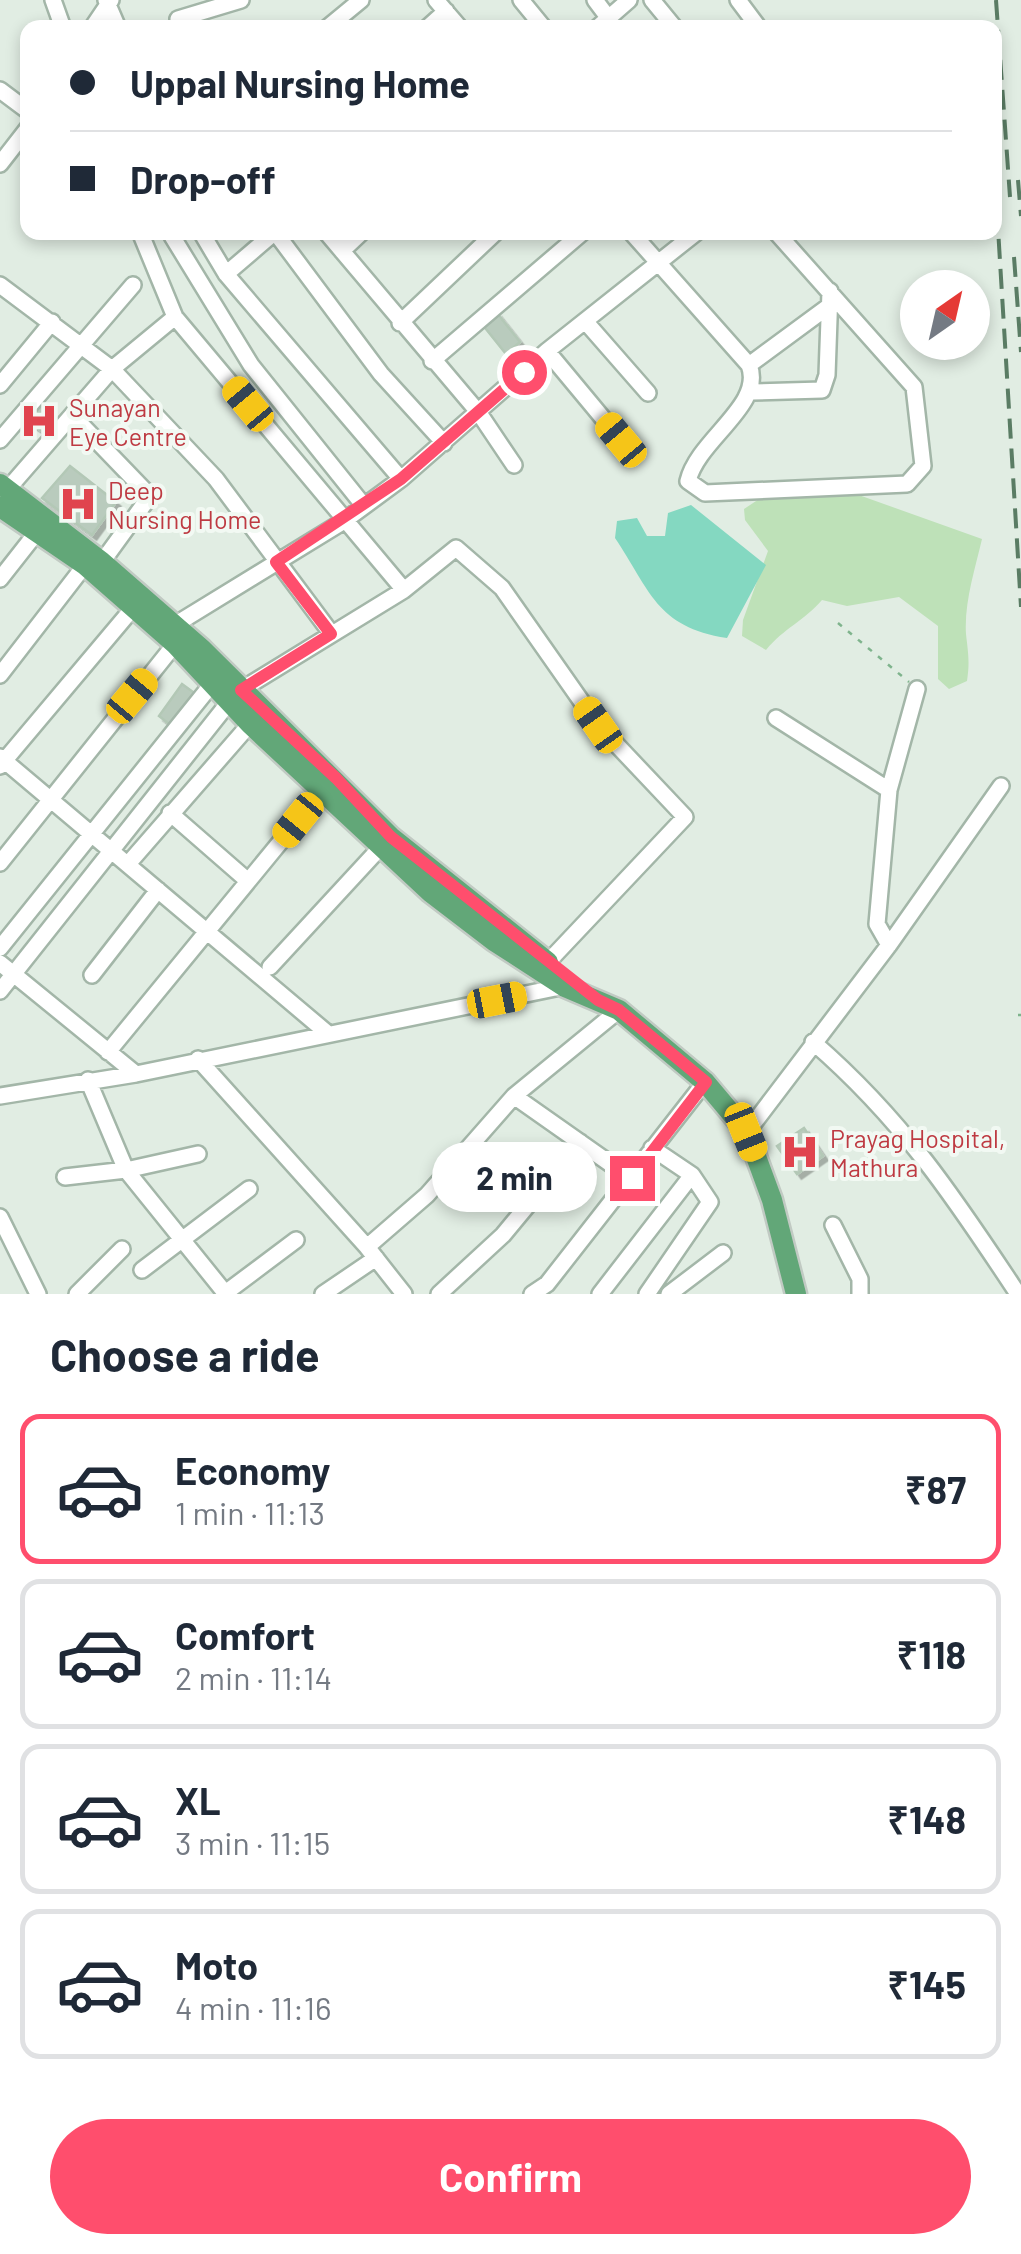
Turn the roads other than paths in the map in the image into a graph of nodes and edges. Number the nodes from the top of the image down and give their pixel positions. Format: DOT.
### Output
graph roads {
  1 [pos="241,0"];
  2 [pos="361,0"];
  3 [pos="522,0"];
  4 [pos="629,0"];
  5 [pos="652,0"];
  6 [pos="187,20"];
  7 [pos="337,20"];
  8 [pos="538,20"];
  9 [pos="611,20"];
  10 [pos="668,20"];
  11 [pos="20,138"];
  12 [pos="0,164"];
  13 [pos="144,240"];
  14 [pos="166,240"];
  15 [pos="179,240"];
  16 [pos="207,240"];
  17 [pos="266,240"];
  18 [pos="281,240"];
  19 [pos="333,240"];
  20 [pos="354,240"];
  21 [pos="484,240"];
  22 [pos="574,240"];
  23 [pos="637,240"];
  24 [pos="686,240"];
  25 [pos="782,240"];
  26 [pos="150,250"];
  27 [pos="342,251"];
  28 [pos="658,263"];
  29 [pos="226,274"];
  30 [pos="0,285"];
  31 [pos="133,285"];
  32 [pos="829,299"];
  33 [pos="175,316"];
  34 [pos="586,321"];
  35 [pos="52,322"];
  36 [pos="400,323"];
  37 [pos="80,343"];
  38 [pos="547,351"];
  39 [pos="432,361"];
  40 [pos="749,365"];
  41 [pos="112,369"];
  42 [pos="0,385"];
  43 [pos="752,392"];
  44 [pos="648,393"];
  45 [pos="479,413"];
  46 [pos="72,415"];
  47 [pos="0,440"];
  48 [pos="621,440"];
  49 [pos="444,443"];
  50 [pos="514,465"];
  51 [pos="401,479"];
  52 [pos="2,493"];
  53 [pos="364,506"];
  54 [pos="344,521"];
  55 [pos="37,532"];
  56 [pos="276,562"];
  57 [pos="93,563"];
  58 [pos="0,579"];
  59 [pos="404,590"];
  60 [pos="133,608"];
  61 [pos="331,634"];
  62 [pos="174,635"];
  63 [pos="0,675"];
  64 [pos="212,684"];
  65 [pos="918,689"];
  66 [pos="236,695"];
  67 [pos="776,718"];
  68 [pos="250,724"];
  69 [pos="1,761"];
  70 [pos="1000,786"];
  71 [pos="323,790"];
  72 [pos="889,790"];
  73 [pos="47,798"];
  74 [pos="170,814"];
  75 [pos="91,836"];
  76 [pos="379,849"];
  77 [pos="112,850"];
  78 [pos="0,862"];
  79 [pos="128,864"];
  80 [pos="248,882"];
  81 [pos="158,890"];
  82 [pos="208,934"];
  83 [pos="889,945"];
  84 [pos="0,948"];
  85 [pos="548,962"];
  86 [pos="0,963"];
  87 [pos="270,967"];
  88 [pos="15,974"];
  89 [pos="92,976"];
  90 [pos="571,985"];
  91 [pos="0,991"];
  92 [pos="619,1010"];
  93 [pos="326,1032"];
  94 [pos="813,1042"];
  95 [pos="108,1052"];
  96 [pos="198,1059"];
  97 [pos="136,1074"];
  98 [pos="88,1080"];
  99 [pos="706,1082"];
  100 [pos="0,1096"];
  101 [pos="514,1096"];
  102 [pos="746,1132"];
  103 [pos="580,1142"];
  104 [pos="652,1148"];
  105 [pos="198,1154"];
  106 [pos="126,1170"];
  107 [pos="692,1175"];
  108 [pos="65,1177"];
  109 [pos="632,1178"];
  110 [pos="249,1190"];
  111 [pos="0,1218"];
  112 [pos="833,1224"];
  113 [pos="183,1236"];
  114 [pos="296,1240"];
  115 [pos="122,1249"];
  116 [pos="372,1252"];
  117 [pos="723,1253"];
  118 [pos="142,1270"];
  119 [pos="399,1292"];
  120 [pos="444,1292"];
  121 [pos="38,1294"];
  122 [pos="77,1294"];
  123 [pos="225,1294"];
  124 [pos="322,1294"];
  125 [pos="532,1294"];
  126 [pos="600,1294"];
  127 [pos="647,1294"];
  128 [pos="668,1294"];
  129 [pos="796,1294"];
  130 [pos="860,1294"];
  131 [pos="1018,1294"];
  1 -- 6 [label="street"];
  2 -- 7 [label="street"];
  3 -- 8 [label="street"];
  4 -- 9 [label="street"];
  5 -- 10 [label="street"];
  11 -- 12 [label="street"];
  13 -- 26 [label="street"];
  14 -- 26 [label="street"];
  15 -- 53 [label="street"];
  16 -- 29 [label="street"];
  17 -- 29 [label="street"];
  18 -- 49 [label="street"];
  19 -- 27 [label="street"];
  20 -- 27 [label="street"];
  21 -- 36 [label="street"];
  22 -- 39 [label="street"];
  23 -- 28 [label="street"];
  24 -- 28 [label="street"];
  25 -- 32 [label="street"];
  26 -- 33 [label="street"];
  27 -- 36 [label="street"];
  28 -- 34 [label="street"];
  28 -- 40 [label="street"];
  29 -- 51 [label="street"];
  30 -- 35 [label="street"];
  31 -- 37 [label="street"];
  32 -- 40 [label="street"];
  32 -- 43 [label="street"];
  32 -- 43 [label="street"];
  33 -- 41 [label="street"];
  33 -- 54 [label="street"];
  34 -- 38 [label="street"];
  34 -- 44 [label="street"];
  35 -- 37 [label="street"];
  35 -- 42 [label="street"];
  36 -- 39 [label="street"];
  37 -- 41 [label="street"];
  37 -- 47 [label="street"];
  38 -- 45 [label="street"];
  38 -- 48 [label="street"];
  39 -- 45 [label="street"];
  40 -- 43 [label="street"];
  41 -- 46 [label="street"];
  41 -- 56 [label="street"];
  45 -- 49 [label="street"];
  45 -- 50 [label="street"];
  46 -- 52 [label="street"];
  46 -- 57 [label="street"];
  49 -- 51 [label="street"];
  51 -- 53 [label="street"];
  52 -- 55 [label="main road"];
  52 -- 57 [label="main road"];
  53 -- 54 [label="street"];
  54 -- 56 [label="street"];
  54 -- 59 [label="street"];
  55 -- 57 [label="main road"];
  55 -- 58 [label="street"];
  56 -- 61 [label="street"];
  56 -- 62 [label="street"];
  57 -- 60 [label="main road"];
  57 -- 62 [label="main road"];
  57 -- 63 [label="street"];
  59 -- 61 [label="street"];
  59 -- 85 [label="street"];
  60 -- 62 [label="main road"];
  60 -- 69 [label="street"];
  61 -- 66 [label="street"];
  62 -- 64 [label="main road"];
  62 -- 66 [label="main road"];
  62 -- 73 [label="street"];
  64 -- 66 [label="main road"];
  64 -- 75 [label="street"];
  65 -- 72 [label="street"];
  66 -- 68 [label="main road"];
  66 -- 77 [label="street"];
  66 -- 85 [label="main road"];
  67 -- 72 [label="street"];
  68 -- 71 [label="main road"];
  68 -- 74 [label="street"];
  69 -- 73 [label="street"];
  70 -- 83 [label="street"];
  71 -- 76 [label="main road"];
  71 -- 80 [label="street"];
  72 -- 83 [label="street"];
  73 -- 75 [label="street"];
  73 -- 78 [label="street"];
  74 -- 79 [label="street"];
  74 -- 80 [label="street"];
  75 -- 77 [label="street"];
  75 -- 84 [label="street"];
  76 -- 87 [label="street"];
  76 -- 90 [label="main road"];
  77 -- 79 [label="street"];
  77 -- 88 [label="street"];
  79 -- 81 [label="street"];
  80 -- 82 [label="street"];
  81 -- 82 [label="street"];
  81 -- 89 [label="street"];
  82 -- 93 [label="street"];
  82 -- 95 [label="street"];
  83 -- 94 [label="street"];
  85 -- 90 [label="main road"];
  86 -- 88 [label="street"];
  88 -- 91 [label="street"];
  88 -- 95 [label="street"];
  90 -- 92 [label="main road"];
  90 -- 93 [label="street"];
  92 -- 99 [label="main road"];
  92 -- 101 [label="street"];
  93 -- 96 [label="street"];
  94 -- 102 [label="street"];
  94 -- 131 [label="street"];
  95 -- 97 [label="street"];
  96 -- 97 [label="street"];
  96 -- 116 [label="street"];
  97 -- 98 [label="street"];
  98 -- 100 [label="street"];
  98 -- 106 [label="street"];
  99 -- 102 [label="main road"];
  99 -- 104 [label="street"];
  101 -- 103 [label="street"];
  101 -- 116 [label="street"];
  102 -- 129 [label="main road"];
  103 -- 109 [label="street"];
  103 -- 120 [label="street"];
  104 -- 107 [label="street"];
  104 -- 109 [label="street"];
  105 -- 106 [label="street"];
  106 -- 108 [label="street"];
  106 -- 113 [label="street"];
  107 -- 126 [label="street"];
  107 -- 127 [label="street"];
  109 -- 125 [label="street"];
  110 -- 113 [label="street"];
  111 -- 121 [label="street"];
  112 -- 130 [label="street"];
  113 -- 118 [label="street"];
  113 -- 123 [label="street"];
  114 -- 123 [label="street"];
  115 -- 122 [label="street"];
  116 -- 119 [label="street"];
  116 -- 124 [label="street"];
  117 -- 128 [label="street"];
}
